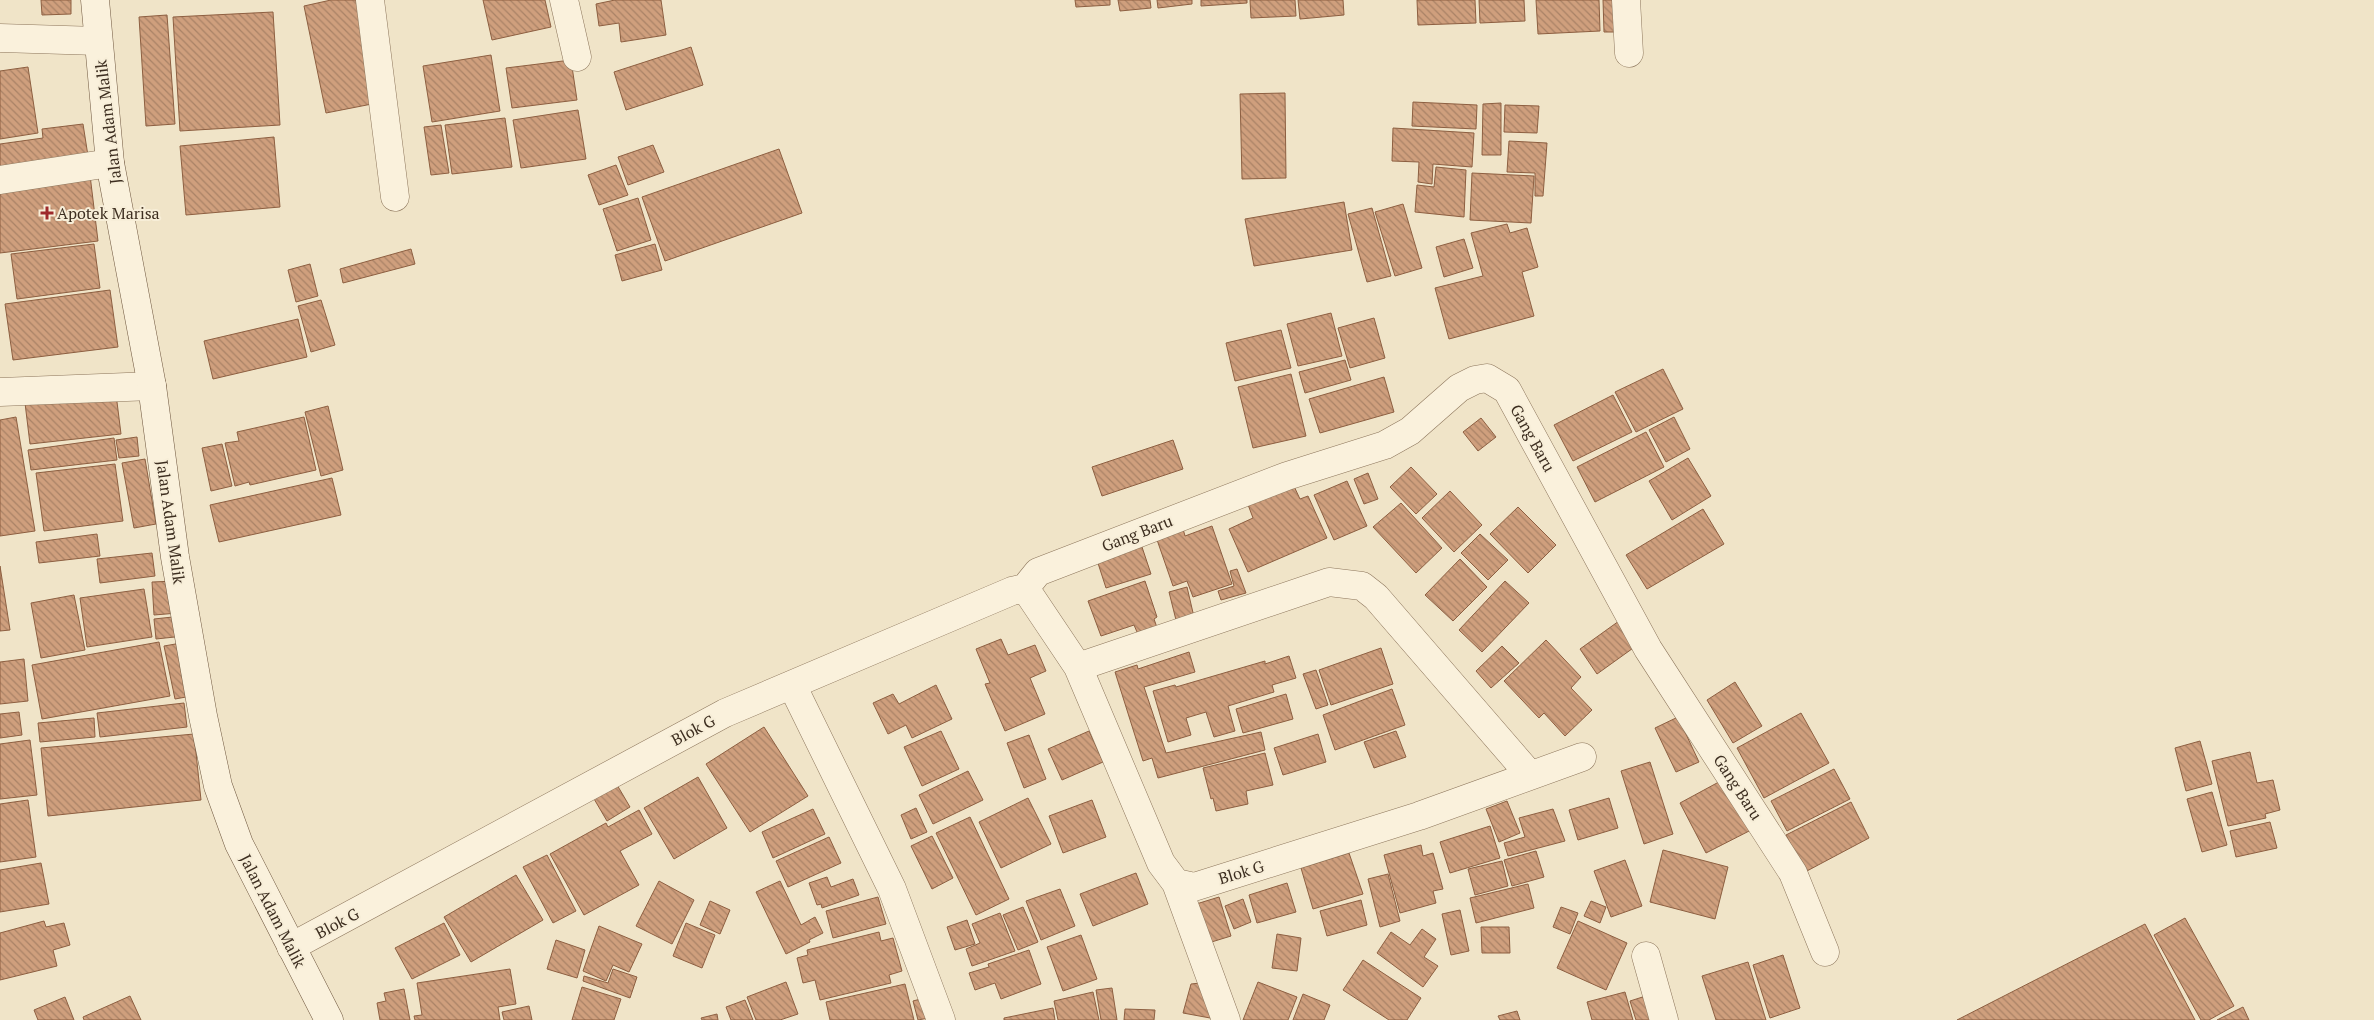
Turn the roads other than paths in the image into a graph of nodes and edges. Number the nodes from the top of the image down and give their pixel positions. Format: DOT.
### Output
graph roads {
  1 [pos="95,0"];
  2 [pos="370,0"];
  3 [pos="564,0"];
  4 [pos="1626,0"];
  5 [pos="0,38"];
  6 [pos="98,42"];
  7 [pos="1629,53"];
  8 [pos="577,57"];
  9 [pos="110,163"];
  10 [pos="0,180"];
  11 [pos="395,197"];
  12 [pos="152,386"];
  13 [pos="0,392"];
  14 [pos="1025,588"];
  15 [pos="1078,667"];
  16 [pos="792,685"];
  17 [pos="1582,757"];
  18 [pos="1530,775"];
  19 [pos="1176,882"];
  20 [pos="291,947"];
  21 [pos="1825,952"];
  22 [pos="1646,956"];
  23 [pos="329,1020"];
  24 [pos="941,1020"];
  25 [pos="1226,1020"];
  26 [pos="1664,1020"];
  1 -- 6 [label="street, Jalan Adam Malik"];
  2 -- 11 [label="street"];
  3 -- 8 [label="street"];
  4 -- 7 [label="street"];
  5 -- 6 [label="street"];
  6 -- 9 [label="street, Jalan Adam Malik"];
  9 -- 10 [label="street"];
  9 -- 12 [label="street, Jalan Adam Malik"];
  12 -- 13 [label="street"];
  12 -- 20 [label="street, Jalan Adam Malik"];
  14 -- 15 [label="street"];
  14 -- 16 [label="street, Blok G"];
  14 -- 21 [label="street, Gang Baru"];
  15 -- 18 [label="street"];
  15 -- 19 [label="street"];
  16 -- 20 [label="street, Blok G"];
  16 -- 24 [label="street"];
  17 -- 18 [label="street, Blok G"];
  18 -- 19 [label="street, Blok G"];
  19 -- 25 [label="street"];
  20 -- 23 [label="street, Jalan Adam Malik"];
  22 -- 26 [label="street"];
}
